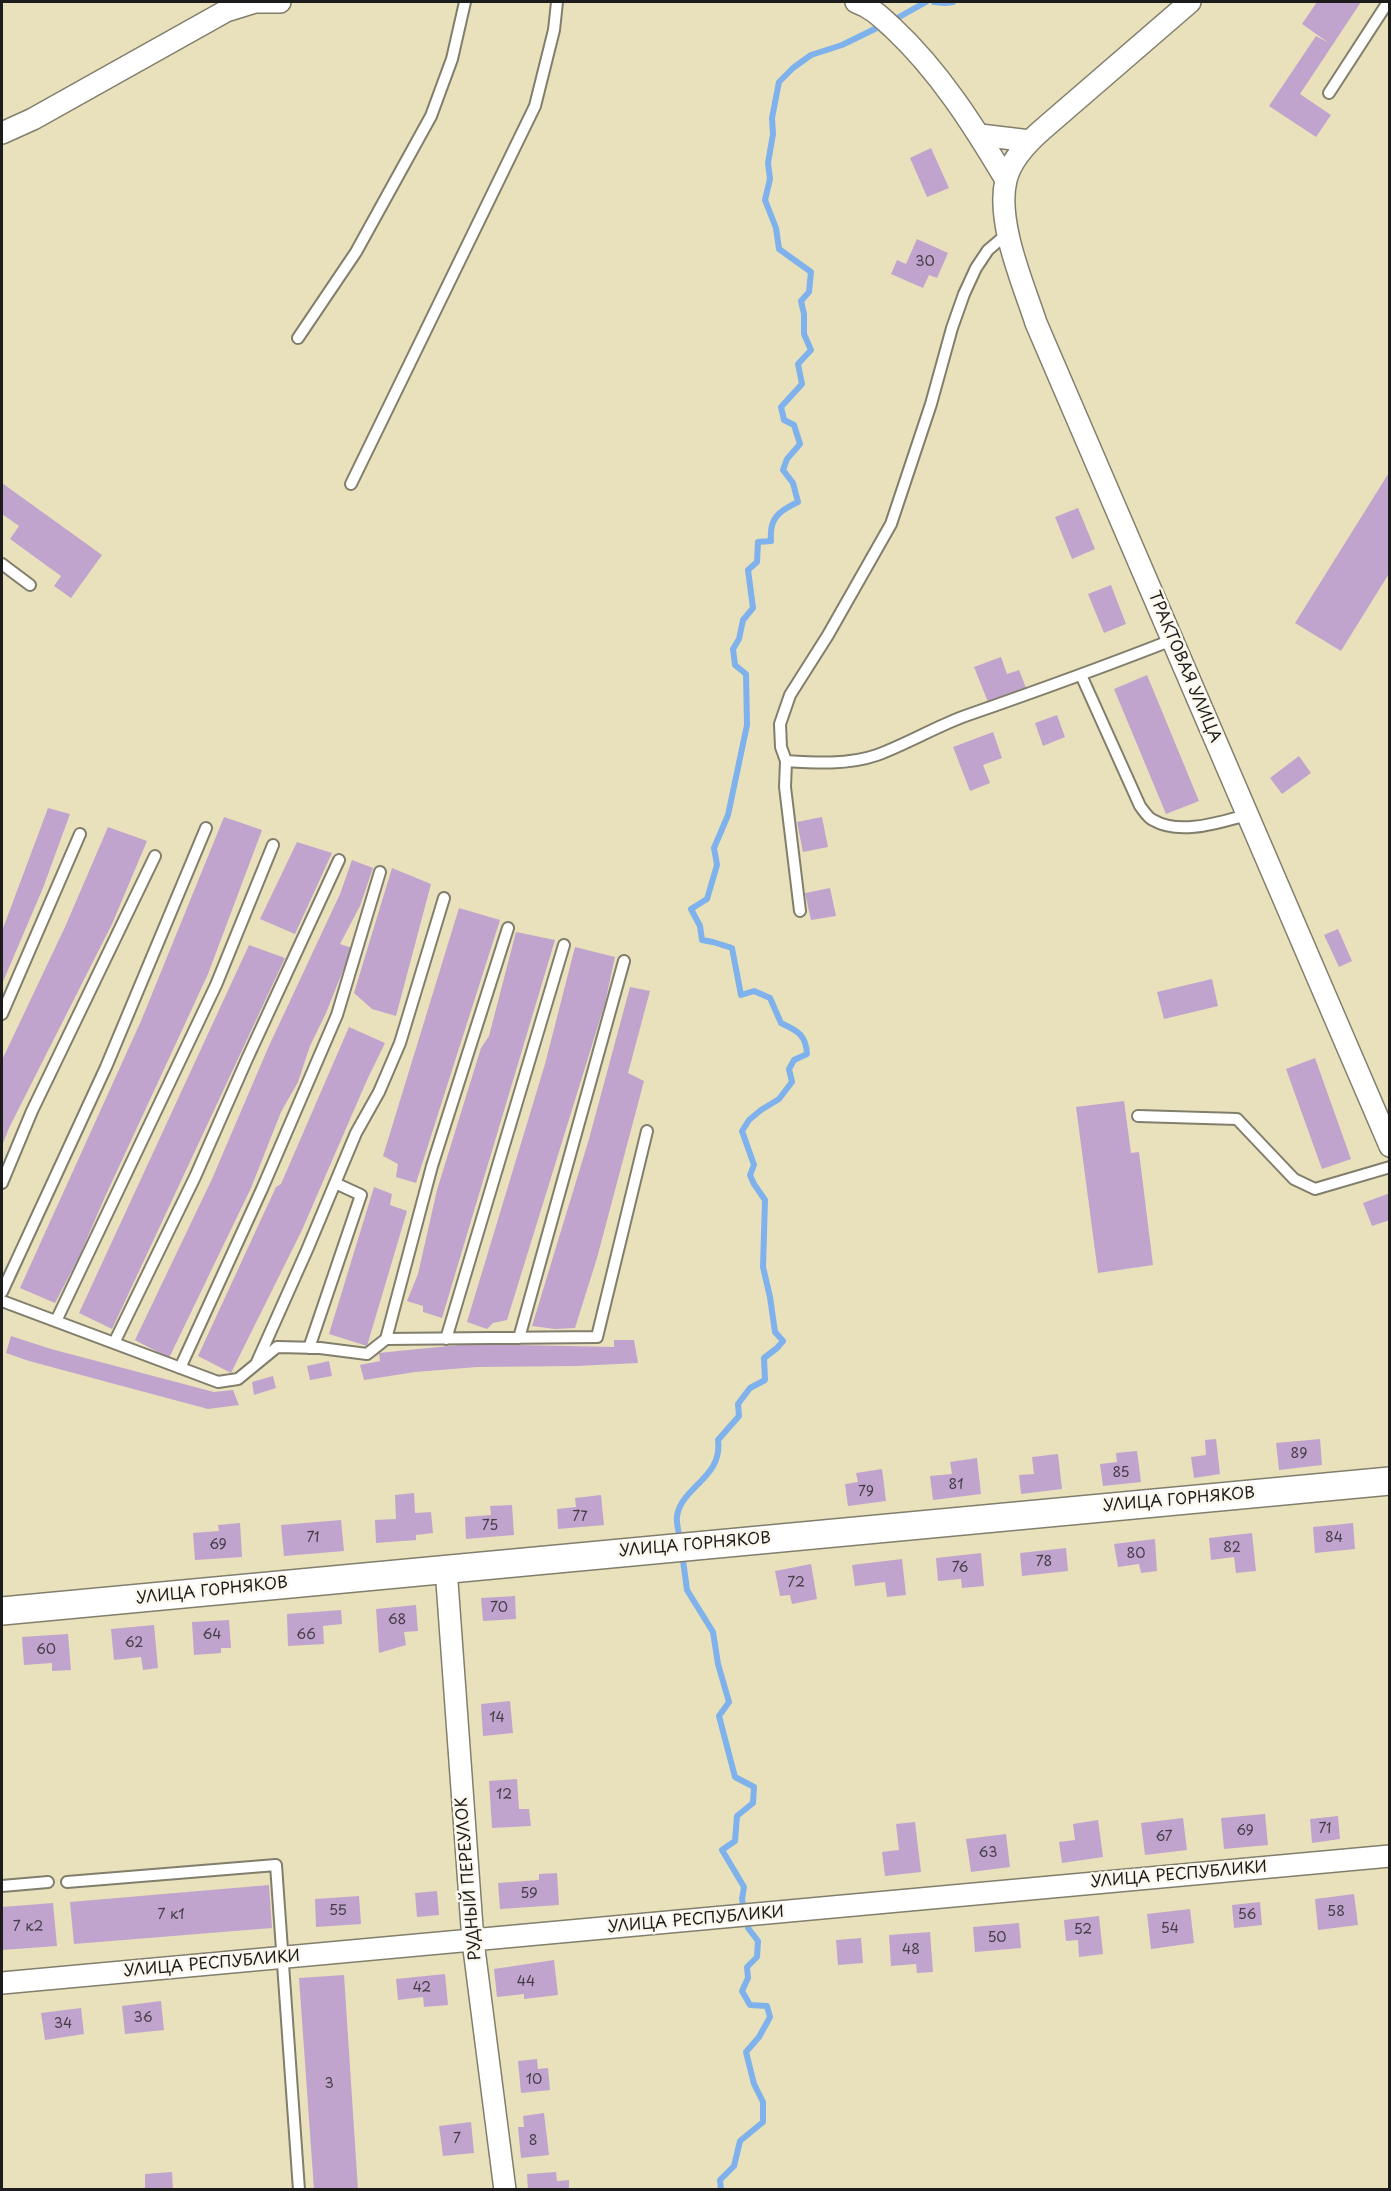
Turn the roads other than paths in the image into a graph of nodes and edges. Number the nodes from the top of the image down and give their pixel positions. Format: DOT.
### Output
graph roads {
  1 [pos="280,2"];
  2 [pos="465,2"];
  3 [pos="557,2"];
  4 [pos="856,2"];
  5 [pos="1191,2"];
  6 [pos="1388,2"];
  7 [pos="1329,93"];
  8 [pos="2,133"];
  9 [pos="980,135"];
  10 [pos="1030,141"];
  11 [pos="1006,180"];
  12 [pos="1007,234"];
  13 [pos="298,338"];
  14 [pos="351,484"];
  15 [pos="2,564"];
  16 [pos="30,585"];
  17 [pos="1172,640"];
  18 [pos="1081,675"];
  19 [pos="786,761"];
  20 [pos="1247,815"];
  21 [pos="206,828"];
  22 [pos="80,834"];
  23 [pos="273,845"];
  24 [pos="155,856"];
  25 [pos="339,860"];
  26 [pos="380,872"];
  27 [pos="444,897"];
  28 [pos="800,910"];
  29 [pos="508,928"];
  30 [pos="564,945"];
  31 [pos="624,961"];
  32 [pos="2,1014"];
  33 [pos="1138,1116"];
  34 [pos="647,1131"];
  35 [pos="1389,1146"];
  36 [pos="1389,1167"];
  37 [pos="2,1183"];
  38 [pos="335,1183"];
  39 [pos="2,1292"];
  40 [pos="2,1301"];
  41 [pos="56,1321"];
  42 [pos="519,1338"];
  43 [pos="386,1339"];
  44 [pos="446,1339"];
  45 [pos="114,1343"];
  46 [pos="309,1348"];
  47 [pos="255,1365"];
  48 [pos="180,1368"];
  49 [pos="1389,1481"];
  50 [pos="446,1568"];
  51 [pos="2,1611"];
  52 [pos="1389,1856"];
  53 [pos="48,1882"];
  54 [pos="67,1882"];
  55 [pos="2,1886"];
  56 [pos="473,1941"];
  57 [pos="284,1958"];
  58 [pos="2,1983"];
  59 [pos="298,2190"];
  60 [pos="505,2190"];
  1 -- 8 [label="street"];
  2 -- 13 [label="lane"];
  3 -- 14 [label="lane"];
  4 -- 9 [label="street"];
  5 -- 10 [label="street"];
  6 -- 7 [label="lane"];
  9 -- 10 [label="street"];
  9 -- 11 [label="street"];
  10 -- 11 [label="street"];
  11 -- 12 [label="street, ТРАКТОВАЯ УЛИЦА"];
  12 -- 17 [label="street, ТРАКТОВАЯ УЛИЦА"];
  12 -- 19 [label="lane"];
  15 -- 16 [label="lane"];
  17 -- 18 [label="lane"];
  17 -- 20 [label="street, ТРАКТОВАЯ УЛИЦА"];
  18 -- 19 [label="lane"];
  18 -- 20 [label="lane"];
  19 -- 28 [label="lane"];
  20 -- 35 [label="street, ТРАКТОВАЯ УЛИЦА"];
  21 -- 39 [label="lane"];
  22 -- 32 [label="lane"];
  23 -- 41 [label="lane"];
  24 -- 37 [label="lane"];
  25 -- 45 [label="lane"];
  26 -- 48 [label="lane"];
  27 -- 38 [label="lane"];
  29 -- 43 [label="lane"];
  30 -- 44 [label="lane"];
  31 -- 42 [label="lane"];
  33 -- 36 [label="lane"];
  34 -- 42 [label="lane"];
  38 -- 46 [label="lane"];
  38 -- 47 [label="lane"];
  40 -- 41 [label="lane"];
  41 -- 45 [label="lane"];
  42 -- 44 [label="lane"];
  43 -- 44 [label="lane"];
  43 -- 46 [label="lane"];
  45 -- 48 [label="lane"];
  46 -- 47 [label="lane"];
  47 -- 48 [label="lane"];
  49 -- 50 [label="street, УЛИЦА ГОРНЯКОВ"];
  50 -- 51 [label="street, УЛИЦА ГОРНЯКОВ"];
  50 -- 56 [label="street, РУДНЫЙ ПЕРЕУЛОК"];
  52 -- 56 [label="street, УЛИЦА РЕСПУБЛИКИ"];
  53 -- 55 [label="lane"];
  54 -- 57 [label="lane"];
  56 -- 57 [label="street, УЛИЦА РЕСПУБЛИКИ"];
  56 -- 60 [label="street, РУДНЫЙ ПЕРЕУЛОК"];
  57 -- 58 [label="street, УЛИЦА РЕСПУБЛИКИ"];
  57 -- 59 [label="lane"];
}
